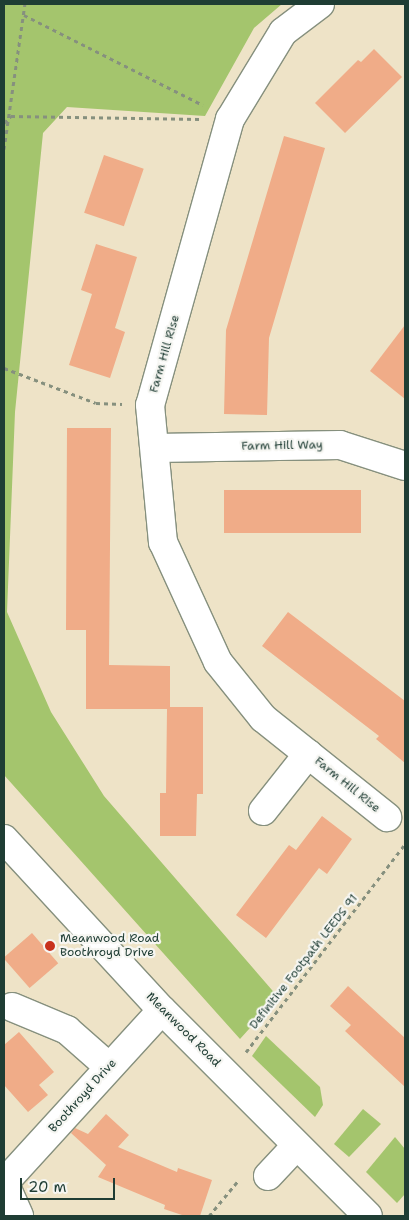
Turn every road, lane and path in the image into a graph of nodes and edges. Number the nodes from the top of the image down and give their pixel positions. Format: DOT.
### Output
graph roads {
  1 [pos="25,4"];
  2 [pos="320,4"];
  3 [pos="24,15"];
  4 [pos="11,116"];
  5 [pos="230,119"];
  6 [pos="4,123"];
  7 [pos="4,150"];
  8 [pos="4,368"];
  9 [pos="150,405"];
  10 [pos="155,448"];
  11 [pos="405,466"];
  12 [pos="308,754"];
  13 [pos="264,811"];
  14 [pos="387,817"];
  15 [pos="4,839"];
  16 [pos="405,844"];
  17 [pos="12,1007"];
  18 [pos="162,1010"];
  19 [pos="109,1067"];
  20 [pos="241,1088"];
  21 [pos="297,1145"];
  22 [pos="268,1176"];
  23 [pos="240,1178"];
  24 [pos="4,1182"];
  25 [pos="18,1216"];
  26 [pos="209,1216"];
  27 [pos="368,1216"];
  1 -- 3 [label="path"];
  2 -- 5 [label="street, Farm Hill Rise"];
  3 -- 4 [label="path"];
  3 -- 5 [label="path"];
  4 -- 5 [label="path"];
  4 -- 6 [label="path"];
  4 -- 7 [label="path"];
  5 -- 9 [label="street, Farm Hill Rise"];
  8 -- 9 [label="path"];
  9 -- 10 [label="street, Farm Hill Rise"];
  10 -- 11 [label="street, Farm Hill Way"];
  10 -- 12 [label="street, Farm Hill Rise"];
  12 -- 13 [label="street, Farm Hill Rise"];
  12 -- 14 [label="street, Farm Hill Rise"];
  15 -- 18 [label="street, Meanwood Road"];
  16 -- 20 [label="path, Definitive Footpath LEEDS 91"];
  17 -- 19 [label="street"];
  18 -- 19 [label="street, Boothroyd Drive"];
  18 -- 20 [label="street, Meanwood Road"];
  19 -- 24 [label="street, Boothroyd Drive"];
  20 -- 21 [label="street, Meanwood Road"];
  21 -- 22 [label="street"];
  21 -- 27 [label="street, Meanwood Road"];
  23 -- 26 [label="path"];
  24 -- 25 [label="street"];
}
